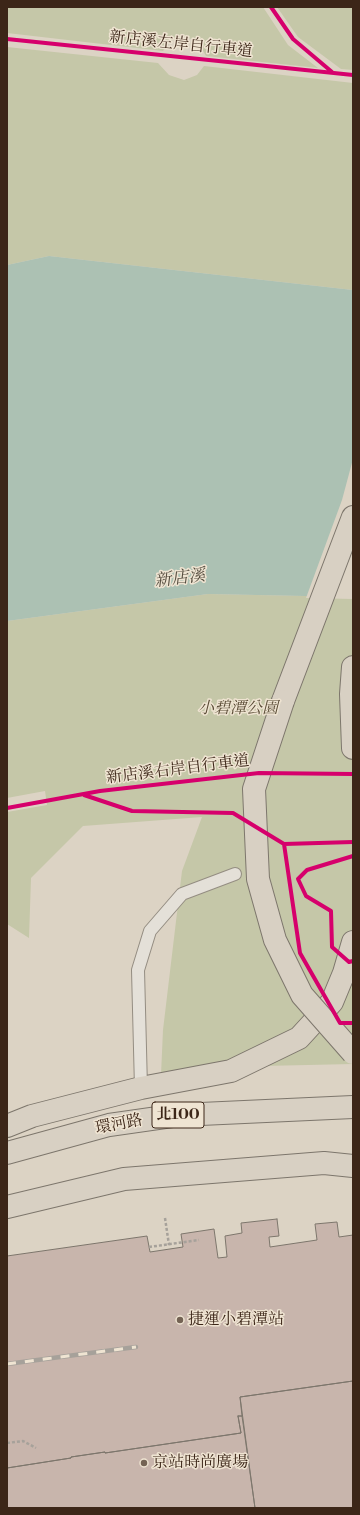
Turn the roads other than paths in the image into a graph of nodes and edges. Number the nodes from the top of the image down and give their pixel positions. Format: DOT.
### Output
graph roads {
  1 [pos="353,517"];
  2 [pos="353,667"];
  3 [pos="353,748"];
  4 [pos="235,874"];
  5 [pos="353,942"];
  6 [pos="353,1053"];
  7 [pos="141,1088"];
  8 [pos="353,1107"];
  9 [pos="7,1126"];
  10 [pos="7,1154"];
  11 [pos="353,1166"];
  12 [pos="7,1207"];
  1 -- 6 [label="highway, bridge"];
  2 -- 3 [label="highway"];
  4 -- 7 [label="lane"];
  5 -- 7 [label="highway"];
  7 -- 9 [label="highway"];
  8 -- 10 [label="highway, 環河路 / 北100"];
  11 -- 12 [label="highway"];
}
